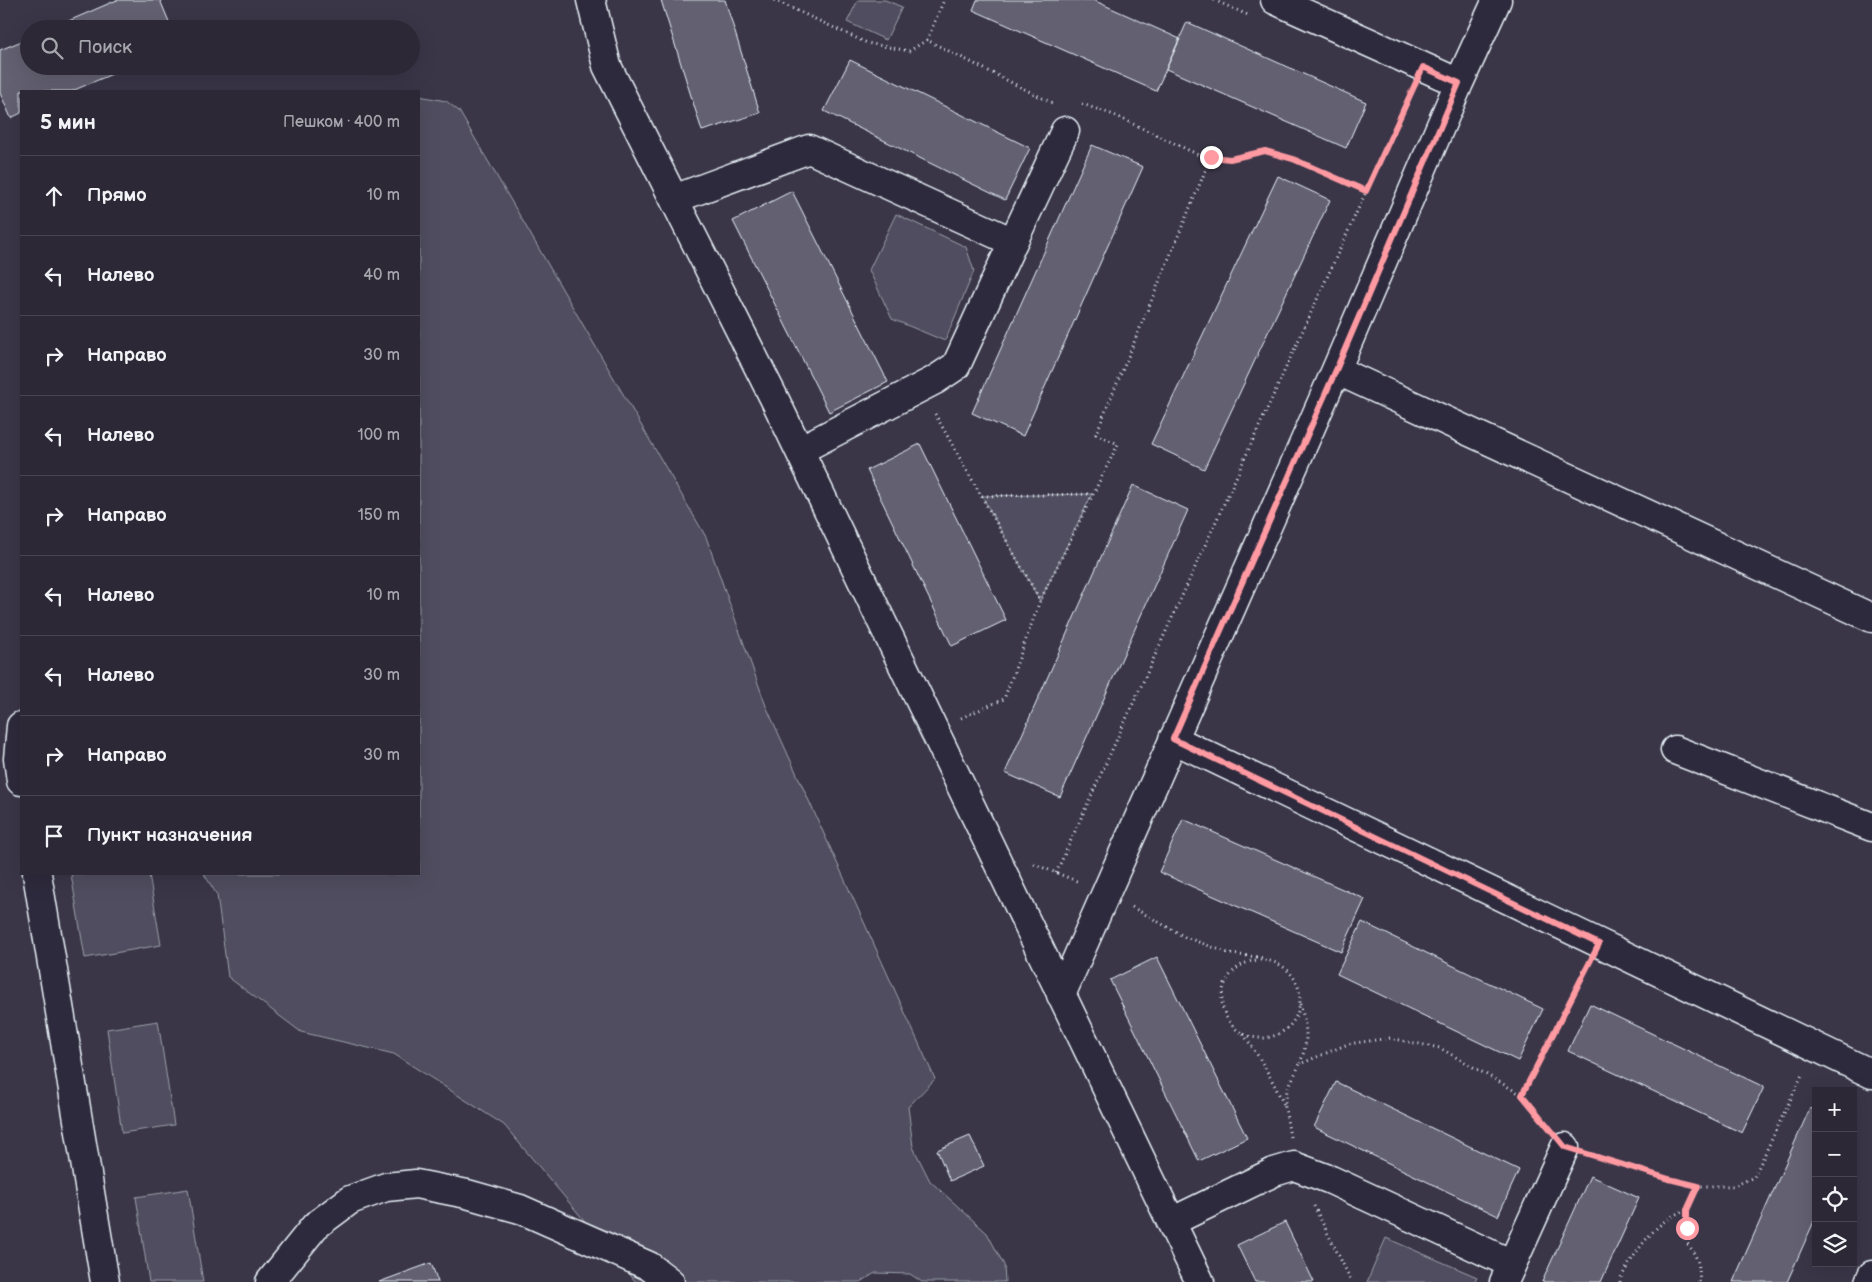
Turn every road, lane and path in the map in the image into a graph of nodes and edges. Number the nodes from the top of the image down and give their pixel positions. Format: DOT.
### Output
graph roads {
  1 [pos="591,0"];
  2 [pos="774,0"];
  3 [pos="944,0"];
  4 [pos="1275,0"];
  5 [pos="1497,0"];
  6 [pos="927,40"];
  7 [pos="1423,67"];
  8 [pos="1459,83"];
  9 [pos="1064,120"];
  10 [pos="1211,157"];
  11 [pos="1366,191"];
  12 [pos="674,198"];
  13 [pos="1013,242"];
  14 [pos="1336,370"];
  15 [pos="921,388"];
  16 [pos="800,450"];
  17 [pos="1092,494"];
  18 [pos="982,496"];
  19 [pos="1040,601"];
  20 [pos="1872,618"];
  21 [pos="953,722"];
  22 [pos="20,737"];
  23 [pos="1173,739"];
  24 [pos="1675,750"];
  25 [pos="20,774"];
  26 [pos="1872,827"];
  27 [pos="1056,873"];
  28 [pos="37,875"];
  29 [pos="1106,892"];
  30 [pos="1599,944"];
  31 [pos="1265,958"];
  32 [pos="1061,995"];
  33 [pos="1300,1003"];
  34 [pos="1242,1034"];
  35 [pos="1815,1047"];
  36 [pos="1300,1064"];
  37 [pos="1872,1074"];
  38 [pos="1522,1095"];
  39 [pos="1285,1107"];
  40 [pos="1565,1147"];
  41 [pos="1294,1166"];
  42 [pos="1698,1186"];
  43 [pos="1687,1210"];
  44 [pos="1171,1222"];
  45 [pos="1508,1273"];
  46 [pos="1872,1275"];
  47 [pos="105,1282"];
  48 [pos="270,1282"];
  49 [pos="670,1282"];
  50 [pos="1200,1282"];
  51 [pos="1352,1282"];
  52 [pos="1620,1282"];
  53 [pos="1699,1282"];
  54 [pos="1869,1282"];
  1 -- 12 [label="street"];
  2 -- 6 [label="path"];
  3 -- 6 [label="path"];
  4 -- 7 [label="street"];
  5 -- 8 [label="street"];
  6 -- 9 [label="path"];
  7 -- 8 [label="street"];
  7 -- 11 [label="path"];
  8 -- 14 [label="street"];
  9 -- 10 [label="path"];
  9 -- 13 [label="street"];
  10 -- 11 [label="path"];
  10 -- 17 [label="path"];
  11 -- 27 [label="path"];
  12 -- 13 [label="street"];
  12 -- 16 [label="street"];
  13 -- 15 [label="street"];
  14 -- 20 [label="street"];
  14 -- 23 [label="street"];
  15 -- 16 [label="street"];
  15 -- 18 [label="path"];
  16 -- 32 [label="street"];
  17 -- 18 [label="path"];
  17 -- 19 [label="path"];
  18 -- 19 [label="path"];
  19 -- 21 [label="path"];
  22 -- 25 [label="street"];
  23 -- 29 [label="street"];
  23 -- 30 [label="street"];
  24 -- 26 [label="street"];
  28 -- 47 [label="street"];
  29 -- 31 [label="path"];
  29 -- 32 [label="street"];
  30 -- 35 [label="street"];
  30 -- 38 [label="path"];
  32 -- 44 [label="street"];
  33 -- 34 [label="path"];
  33 -- 34 [label="path"];
  33 -- 36 [label="path"];
  34 -- 39 [label="path"];
  35 -- 37 [label="street"];
  35 -- 42 [label="path"];
  36 -- 38 [label="path"];
  36 -- 39 [label="path"];
  38 -- 40 [label="path"];
  39 -- 41 [label="path"];
  40 -- 42 [label="path"];
  40 -- 45 [label="street"];
  41 -- 44 [label="street"];
  41 -- 45 [label="street"];
  41 -- 51 [label="path"];
  42 -- 43 [label="path"];
  43 -- 52 [label="path"];
  43 -- 53 [label="path"];
  44 -- 50 [label="street"];
  46 -- 54 [label="street"];
  48 -- 49 [label="street"];
}
